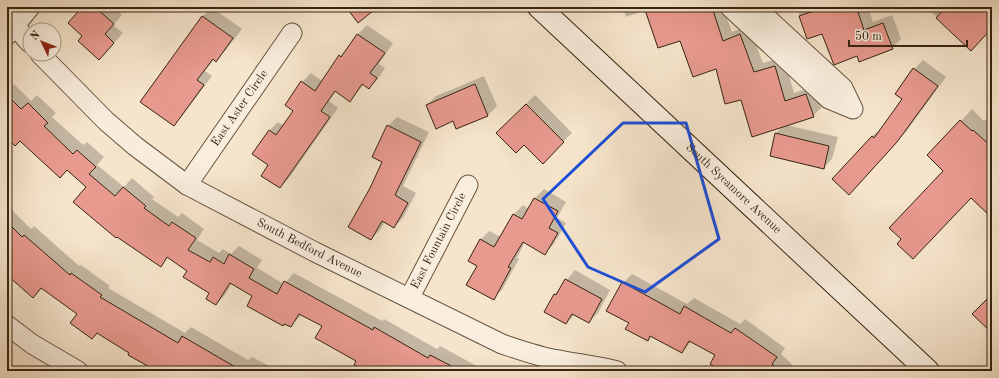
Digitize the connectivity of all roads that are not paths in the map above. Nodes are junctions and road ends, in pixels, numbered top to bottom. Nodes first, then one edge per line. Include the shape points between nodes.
1 (30, 7) edge
2 (539, 7) edge
3 (730, 7) edge
4 (755, 7) edge
5 (10, 25) edge
6 (292, 33) dead end
7 (22, 35) edge
8 (48, 62) edge
9 (187, 185) junction
10 (468, 185) dead end
11 (410, 297) junction
12 (7, 325) edge
13 (78, 371) edge
14 (617, 371) edge
15 (928, 371) edge

1 - 5 street
2 - 15 main road, South Sycamore Avenue
3 - 4 street via 830,99 853,109 843,88
5 - 7 street
6 - 9 street, East Aster Circle
8 - 9 street, South Bedford Avenue via 106,122
9 - 11 street, South Bedford Avenue via 315,252
10 - 11 street, East Fountain Circle
11 - 14 street, South Bedford Avenue via 502,344 558,360
12 - 13 street via 32,344

